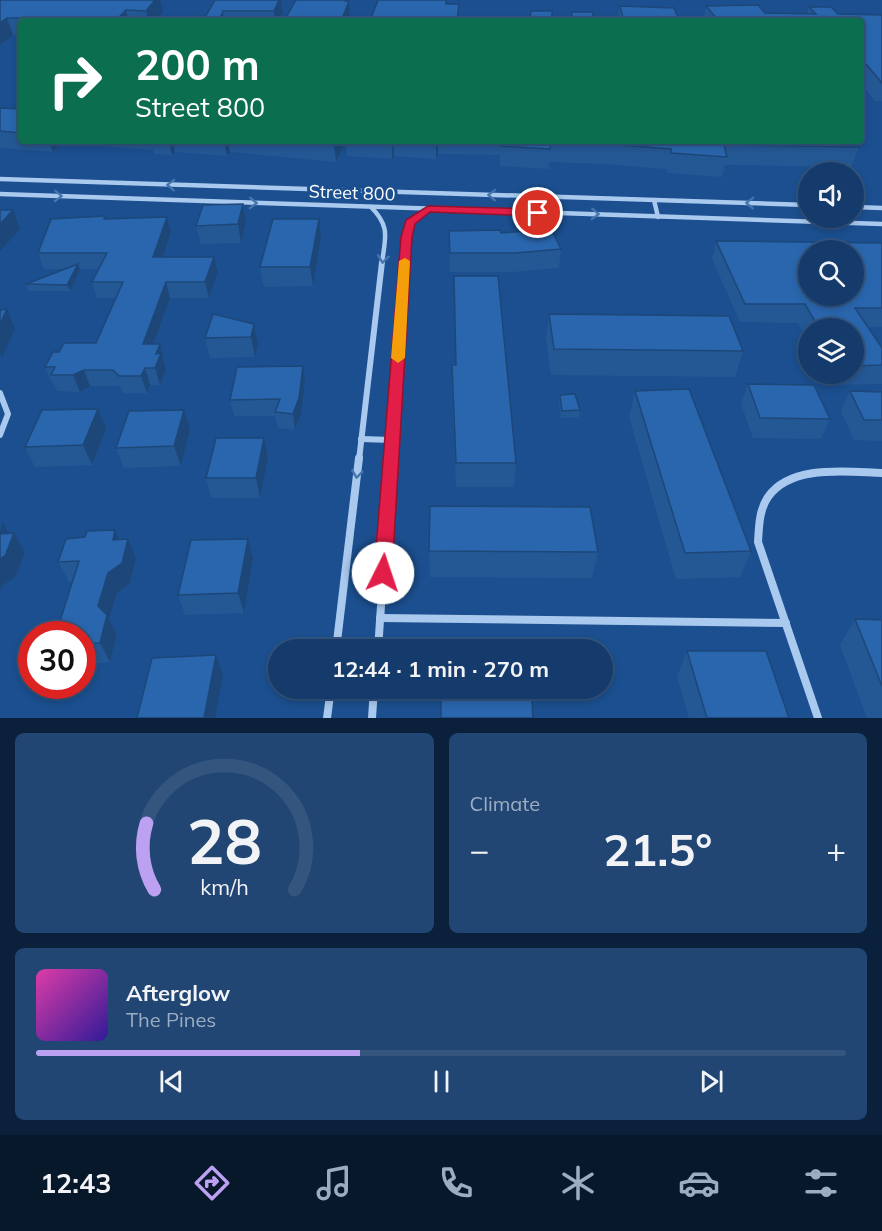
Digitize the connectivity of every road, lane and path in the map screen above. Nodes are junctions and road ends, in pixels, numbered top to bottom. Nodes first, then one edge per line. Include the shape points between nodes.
1 (0, 179) edge
2 (200, 186) junction
3 (0, 194) edge
4 (654, 200) junction
5 (193, 201) junction
6 (798, 205) edge
7 (371, 207) junction
8 (864, 207) edge
9 (882, 208) edge
10 (428, 209) junction
11 (658, 217) junction
12 (882, 224) edge
13 (0, 393) edge
14 (0, 435) edge
15 (361, 439) junction
16 (392, 440) junction
17 (882, 473) edge
18 (380, 618) junction
19 (786, 623) junction
20 (337, 639) edge
21 (379, 639) edge
22 (330, 699) edge
23 (374, 699) edge
24 (327, 718) edge
25 (372, 718) edge
26 (818, 718) edge

2 -> 1 street, Street 800
4 -> 2 street, Street 800
2 - 5 street
3 -> 5 street, Street 800
6 -> 4 street, Street 800
4 - 11 street
5 -> 7 street, Street 800
7 - 10 street, Street 800
7 -> 15 street via 386,228
8 - 9 street
10 -> 11 street, Street 800
10 - 16 street via 407,228
11 - 12 street, Street 800
13 - 14 street via 8,414
15 - 16 street
15 -> 20 street
16 - 18 street
17 - 19 street via 812,473 774,489 762,504 757,522 758,542
18 - 19 street
18 - 21 street
19 - 26 street
22 - 24 street
23 - 25 street

